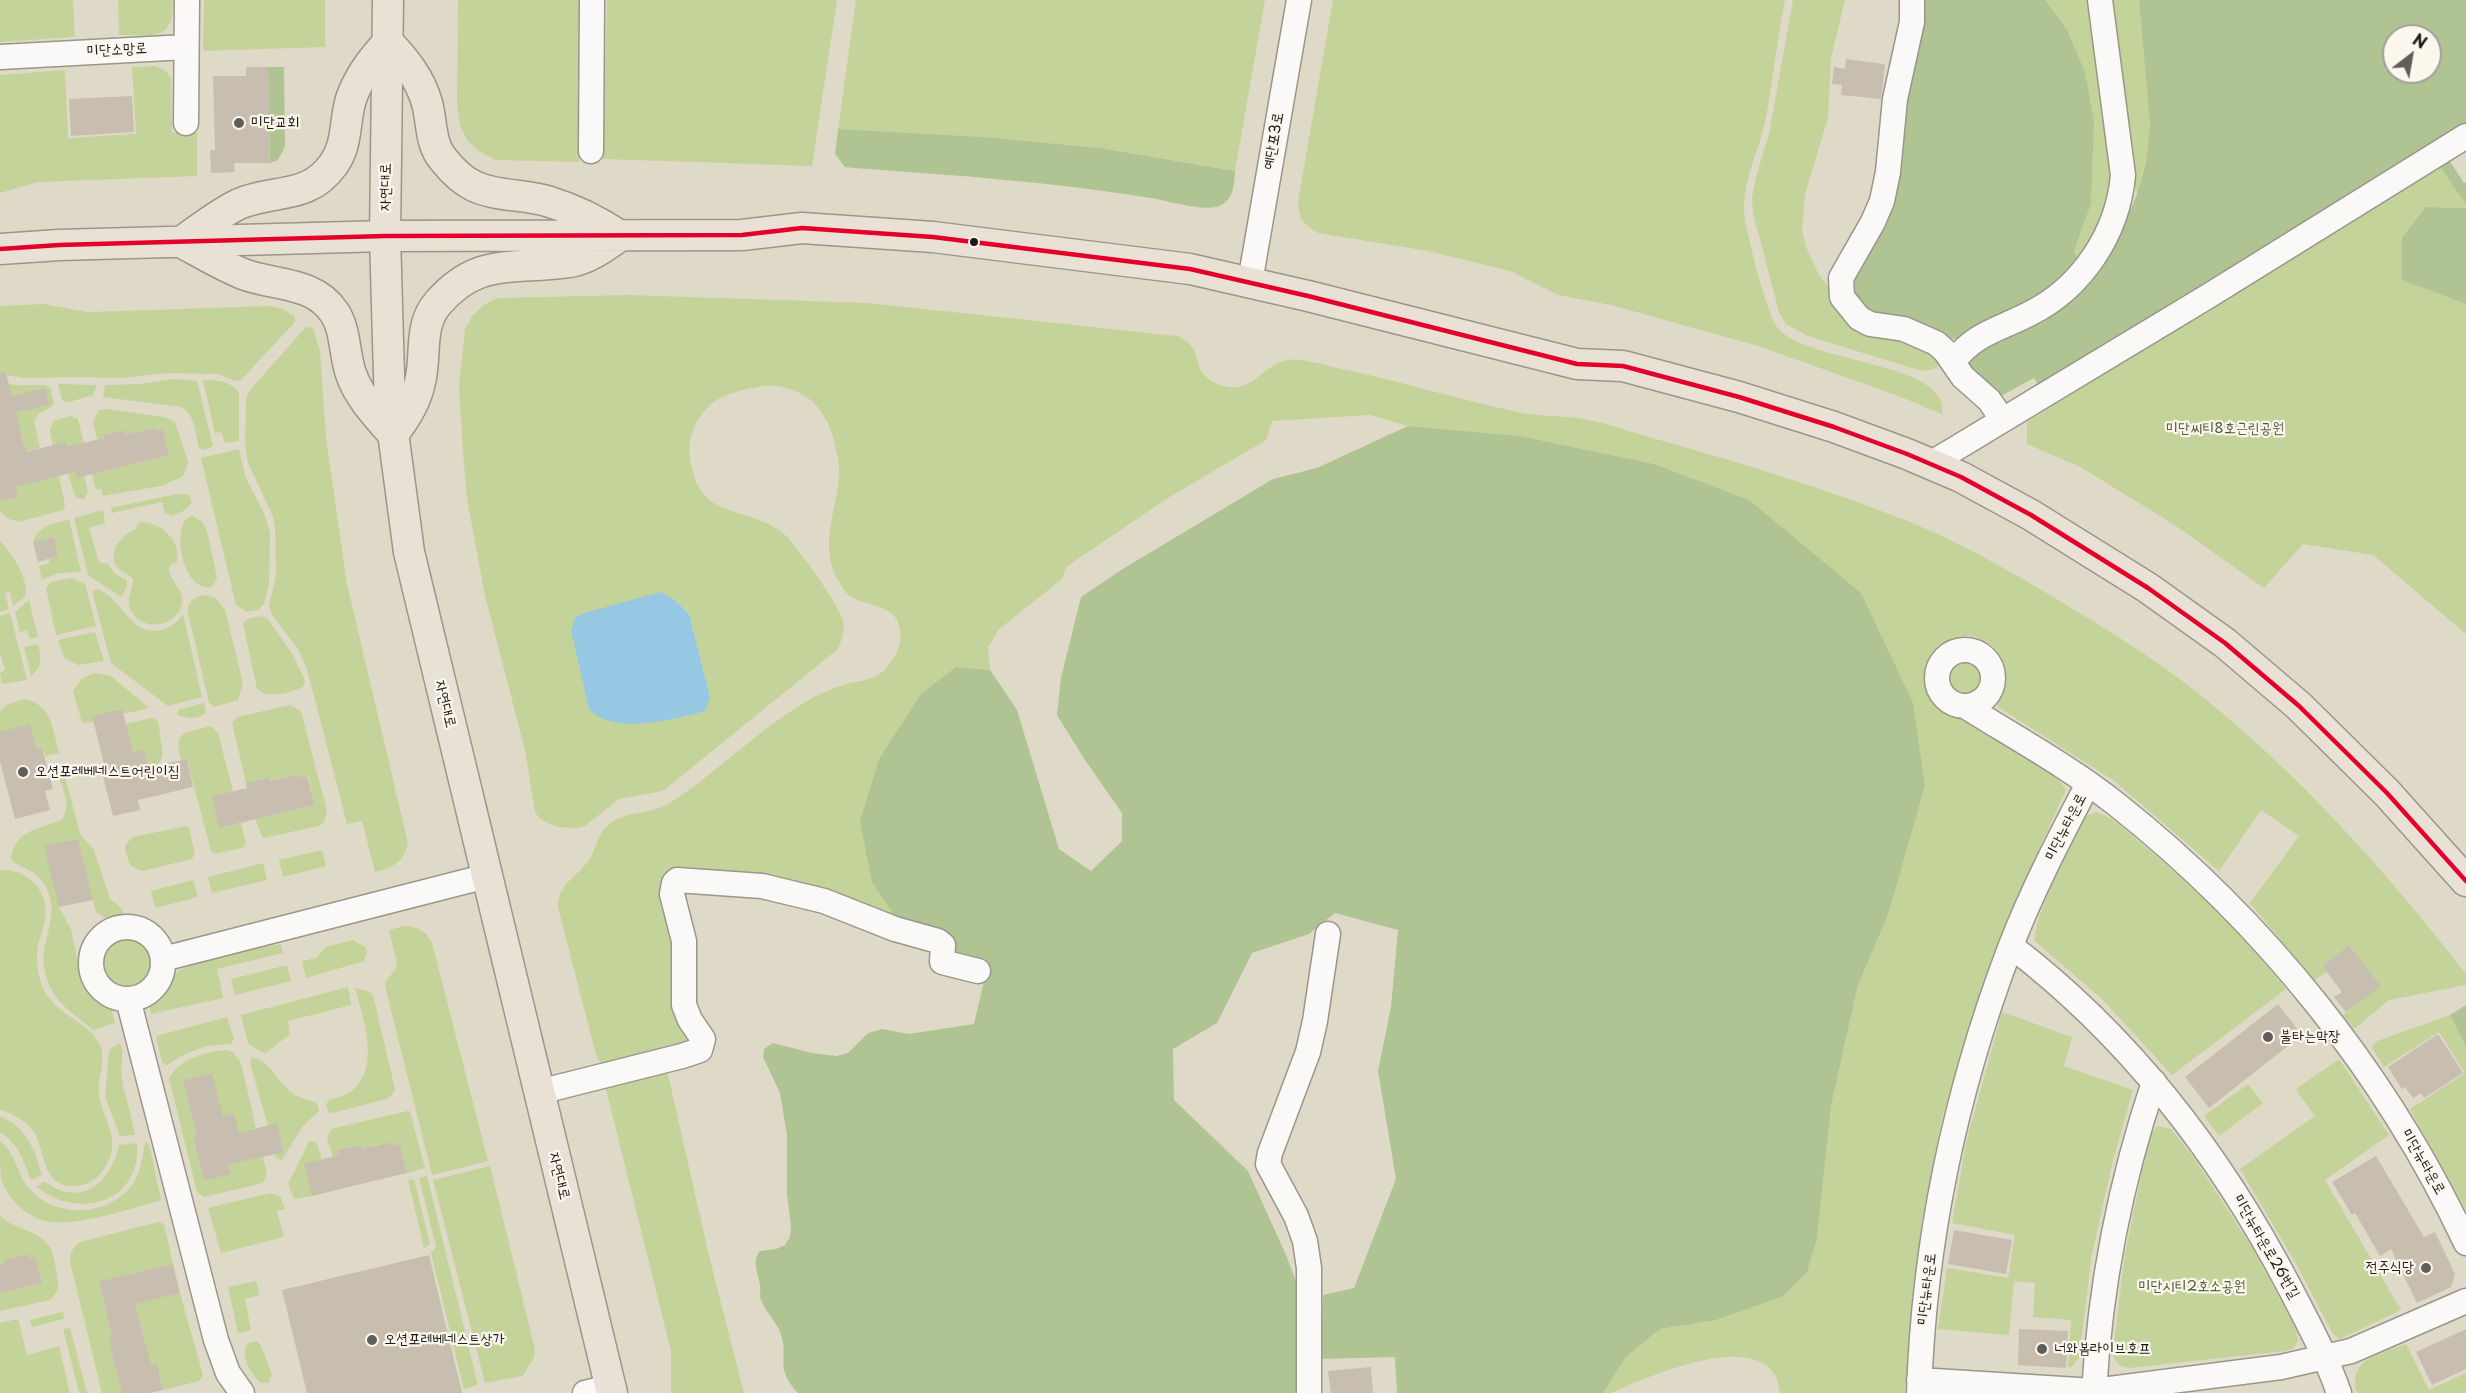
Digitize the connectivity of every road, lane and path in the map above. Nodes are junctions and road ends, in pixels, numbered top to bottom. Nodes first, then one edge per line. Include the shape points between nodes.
1 (187, 0) edge
2 (388, 0) edge
3 (592, 0) edge
4 (1299, 0) edge
5 (1912, 0) edge
6 (2100, 0) edge
7 (388, 42) junction
8 (186, 47) junction
9 (0, 57) edge
10 (186, 123) dead end
11 (2466, 136) edge
12 (591, 152) dead end
13 (385, 236) junction
14 (620, 236) junction
15 (181, 242) junction
16 (0, 249) edge
17 (1250, 282) junction
18 (1953, 362) junction
19 (2002, 419) junction
20 (393, 434) junction
21 (1930, 464) junction
22 (1965, 706) dead end
23 (2088, 784) junction
24 (487, 876) junction
25 (2466, 881) edge
26 (1328, 934) dead end
27 (2011, 946) junction
28 (164, 958) junction
29 (978, 971) dead end
30 (128, 999) junction
31 (2154, 1082) junction
32 (539, 1092) junction
33 (2466, 1243) edge
34 (2466, 1301) edge
35 (2324, 1358) junction
36 (1919, 1387) edge
37 (602, 1391) edge
38 (2094, 1392) edge
39 (242, 1393) edge
40 (1309, 1393) edge
41 (2339, 1393) edge

1 - 8 street
2 - 7 main road, 자연대로
3 - 12 street
4 - 17 street, 예단포3로
5 - 18 street via 1912,22 1895,99 1882,201 1874,222 1846,267 1840,288 1842,297 1859,318 1923,336 1936,343
6 - 18 street via 2123,175 2109,229 2090,262 2061,295 2027,315 1983,333
7 - 13 main road, 자연대로
7 - 14 main road via 407,62 427,102 437,150 461,177 482,189 572,209
7 - 15 main road via 359,80 338,157 316,183 238,205
8 - 9 street, 미단소망로
8 - 10 street
11 - 19 street
13 - 14 main road
13 - 15 main road
13 - 20 main road, 자연대로
14 - 17 main road via 742,235 802,228 909,235 1169,266
14 - 20 main road via 581,259 482,270 465,279 431,312 423,342 421,381 414,401
15 - 16 main road
15 - 20 main road via 254,278 313,292 333,310 351,374 375,414
17 - 21 main road via 1577,364 1623,366 1739,397 1834,427
18 - 19 street
19 - 21 street
20 - 24 main road, 자연대로 via 409,552
21 - 25 main road via 2031,515 2148,588 2225,643 2323,729
22 - 23 street
23 - 27 street, 미단뉴타운로
23 - 33 street, 미단뉴타운로 via 2193,870 2271,950 2365,1068 2449,1206
24 - 28 street
24 - 32 main road, 자연대로
26 - 40 street via 1308,1052 1268,1164 1305,1241 1309,1268
27 - 31 street, 미단뉴타운로26번길 via 2058,983
27 - 36 street, 미단뉴타운로 via 1978,1040 1946,1162 1926,1298
28 - 30 street via 163,970 151,991
28 - 30 street via 153,937 131,926 108,932 99,939 93,950 92,973 106,992
29 - 32 street via 942,962 943,945 938,941 824,901 762,886 678,880 672,894 684,941 684,1005 703,1039 700,1050
30 - 39 street via 216,1340 228,1372
31 - 35 street, 미단뉴타운로26번길 via 2261,1233
31 - 38 street via 2113,1230
32 - 37 main road, 자연대로
34 - 35 street, 미단뉴타운로 via 2351,1351
35 - 38 street, 미단뉴타운로
35 - 41 street, 미단뉴타운로26번길
36 - 38 street, 미단뉴타운로

